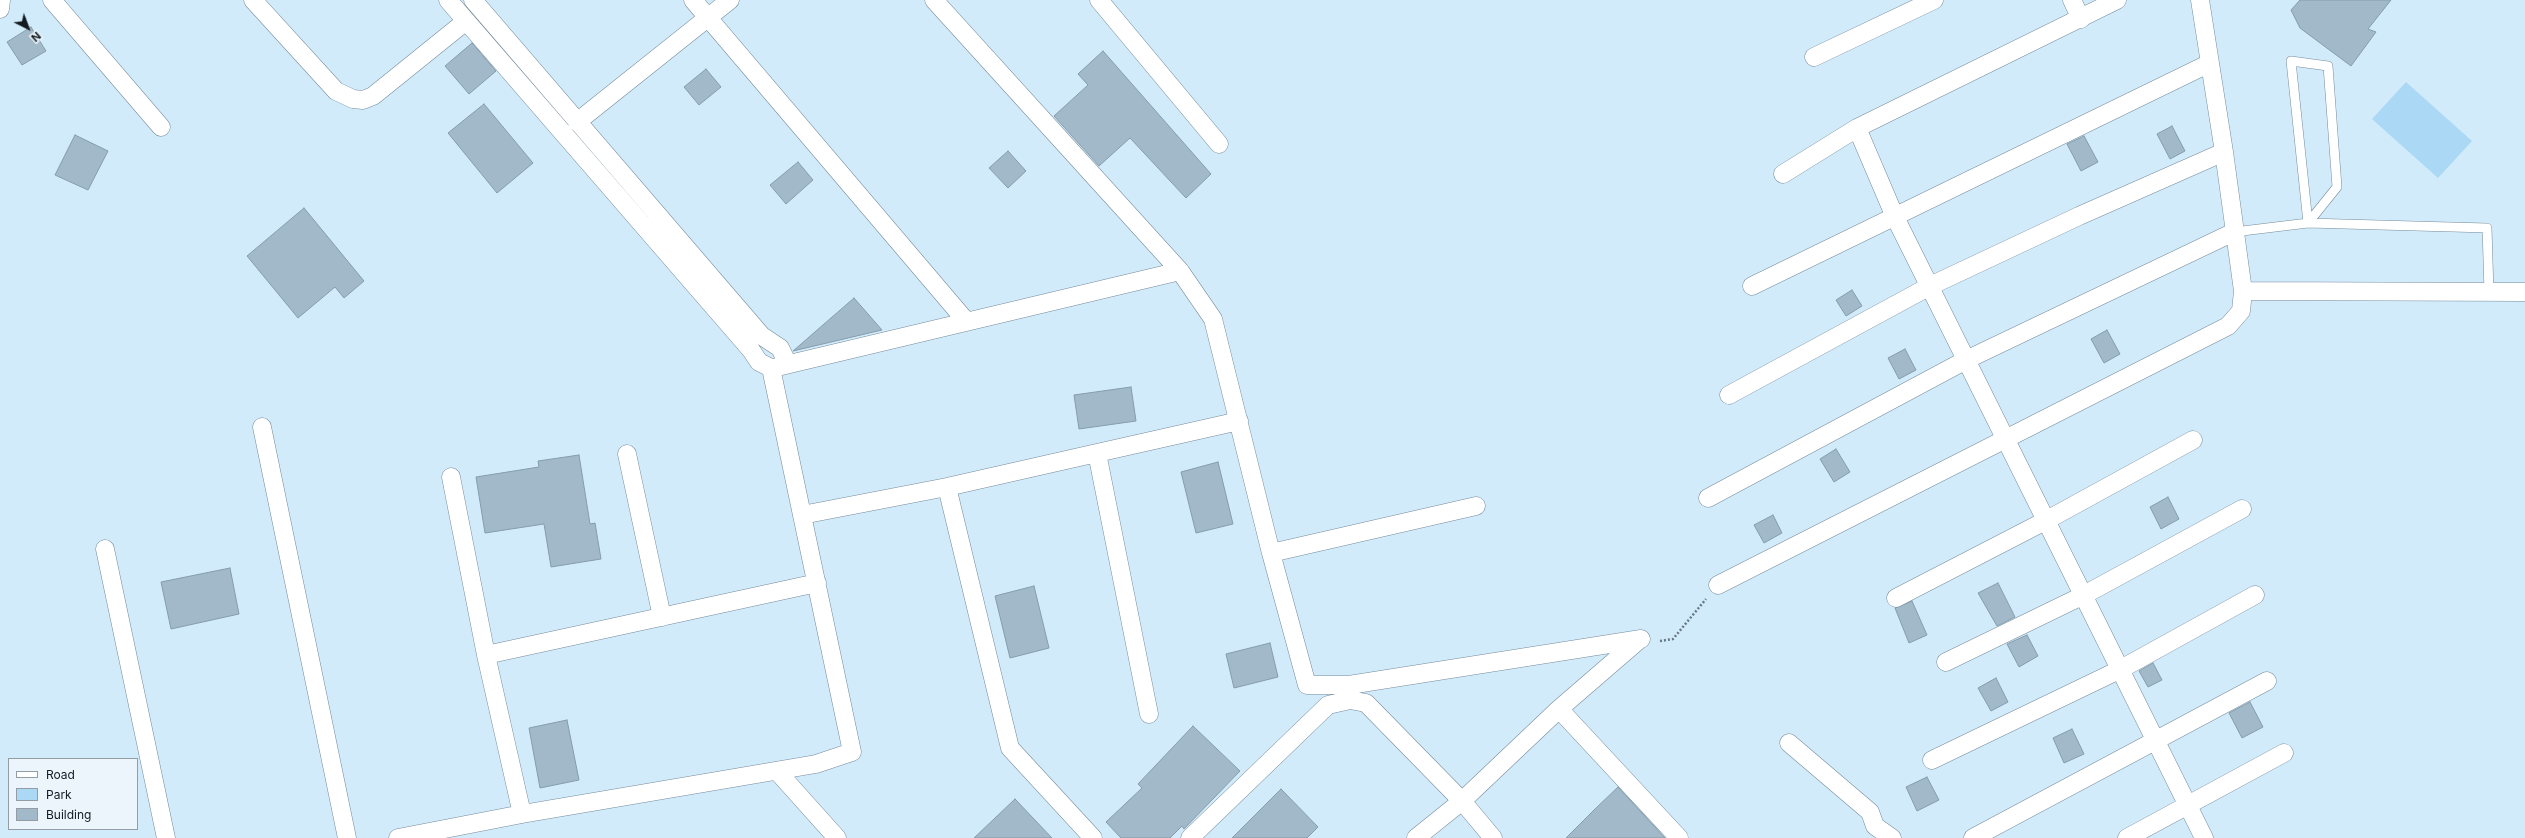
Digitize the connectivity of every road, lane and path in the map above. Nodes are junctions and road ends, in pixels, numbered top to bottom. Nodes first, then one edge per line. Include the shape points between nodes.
1 (1, 0) edge
2 (52, 0) edge
3 (253, 0) edge
4 (448, 0) edge
5 (473, 0) edge
6 (693, 0) edge
7 (730, 0) edge
8 (934, 0) edge
9 (1099, 0) edge
10 (1934, 0) edge
11 (2072, 0) edge
12 (2117, 0) edge
13 (2200, 0) edge
14 (0, 10) edge
15 (709, 18) junction
16 (2081, 19) junction
17 (466, 20) junction
18 (1814, 57) dead end
19 (2210, 63) junction
20 (577, 122) junction
21 (161, 127) dead end
22 (1857, 128) junction
23 (1219, 144) dead end
24 (2224, 152) junction
25 (1783, 174) dead end
26 (1895, 217) junction
27 (2308, 223) junction
28 (2234, 232) junction
29 (1180, 271) junction
30 (1752, 286) dead end
31 (1930, 286) junction
32 (2244, 291) junction
33 (2489, 292) junction
34 (2525, 292) edge
35 (966, 321) junction
36 (756, 343) junction
37 (1966, 360) junction
38 (779, 366) junction
39 (1729, 395) dead end
40 (1238, 421) junction
41 (262, 426) dead end
42 (2006, 438) junction
43 (2193, 440) dead end
44 (1097, 453) junction
45 (627, 454) dead end
46 (451, 477) dead end
47 (947, 487) junction
48 (1708, 498) dead end
49 (1476, 506) dead end
50 (2242, 509) dead end
51 (802, 515) junction
52 (2047, 520) junction
53 (104, 549) dead end
54 (1271, 552) junction
55 (817, 583) junction
56 (1718, 585) joint
57 (2084, 595) junction
58 (2255, 595) dead end
59 (1896, 598) dead end
60 (662, 617) junction
61 (1641, 639) junction
62 (486, 655) junction
63 (1946, 662) dead end
64 (2121, 670) junction
65 (2267, 681) dead end
66 (1559, 709) junction
67 (1149, 714) dead end
68 (2156, 741) junction
69 (1788, 743) dead end
70 (2284, 753) dead end
71 (1932, 760) dead end
72 (777, 771) junction
73 (1462, 801) junction
74 (2188, 805) junction
75 (522, 814) junction
76 (1870, 832) edge
77 (166, 838) edge
78 (347, 838) edge
79 (398, 838) edge
80 (837, 838) edge
81 (1093, 838) edge
82 (1190, 838) edge
83 (1416, 838) edge
84 (1493, 838) edge
85 (1679, 838) edge
86 (1892, 838) edge
87 (1973, 838) edge
88 (2127, 838) edge
89 (2204, 838) edge

1 - 14 street
2 - 21 street
3 - 17 street via 336,90 353,99 363,100 373,96
4 - 17 street
5 - 20 street
6 - 15 street
7 - 15 street
8 - 29 street
9 - 23 street
10 - 18 street
11 - 16 street
12 - 16 street
13 - 19 street
15 - 20 street
15 - 35 street
16 - 22 street
17 - 36 street
19 - 24 street
19 - 26 street
20 - 36 street
22 - 25 street
22 - 26 street
24 - 28 street
24 - 31 street
26 - 30 street
26 - 31 street
27 - 27 lane via 2303,169 2291,61 2328,66 2336,187
27 - 28 lane
27 - 33 lane via 2487,228
28 - 32 street
28 - 37 street
29 - 35 street
29 - 40 street via 1214,319
31 - 37 street
31 - 39 street
32 - 33 street
32 - 42 street via 2240,311 2228,326
33 - 34 street
35 - 38 street
36 - 38 street via 759,362
36 - 38 street via 780,348
37 - 42 street
37 - 48 street
38 - 51 street
40 - 44 street
40 - 54 street
41 - 78 street
42 - 52 street
42 - 56 street
43 - 52 street
44 - 47 street
44 - 67 street
45 - 60 street
46 - 62 street
47 - 51 street
47 - 81 street via 1010,748
49 - 54 street
50 - 57 street
51 - 55 street
52 - 57 street
52 - 59 street
53 - 77 street
54 - 61 street via 1307,685 1349,685
55 - 60 street
55 - 72 street via 852,752 816,764
56 - 61 path via 1673,639
57 - 63 street
57 - 64 street
58 - 64 street
60 - 62 street
61 - 66 street
62 - 75 street
64 - 68 street
64 - 71 street
65 - 68 street
66 - 73 street
66 - 85 street
68 - 74 street
68 - 87 street
69 - 76 street via 1870,812
70 - 74 street
72 - 75 street
72 - 80 street
73 - 82 street via 1366,703 1350,700 1328,705
73 - 83 street
73 - 84 street
74 - 88 street
74 - 89 street
75 - 79 street
76 - 86 street

